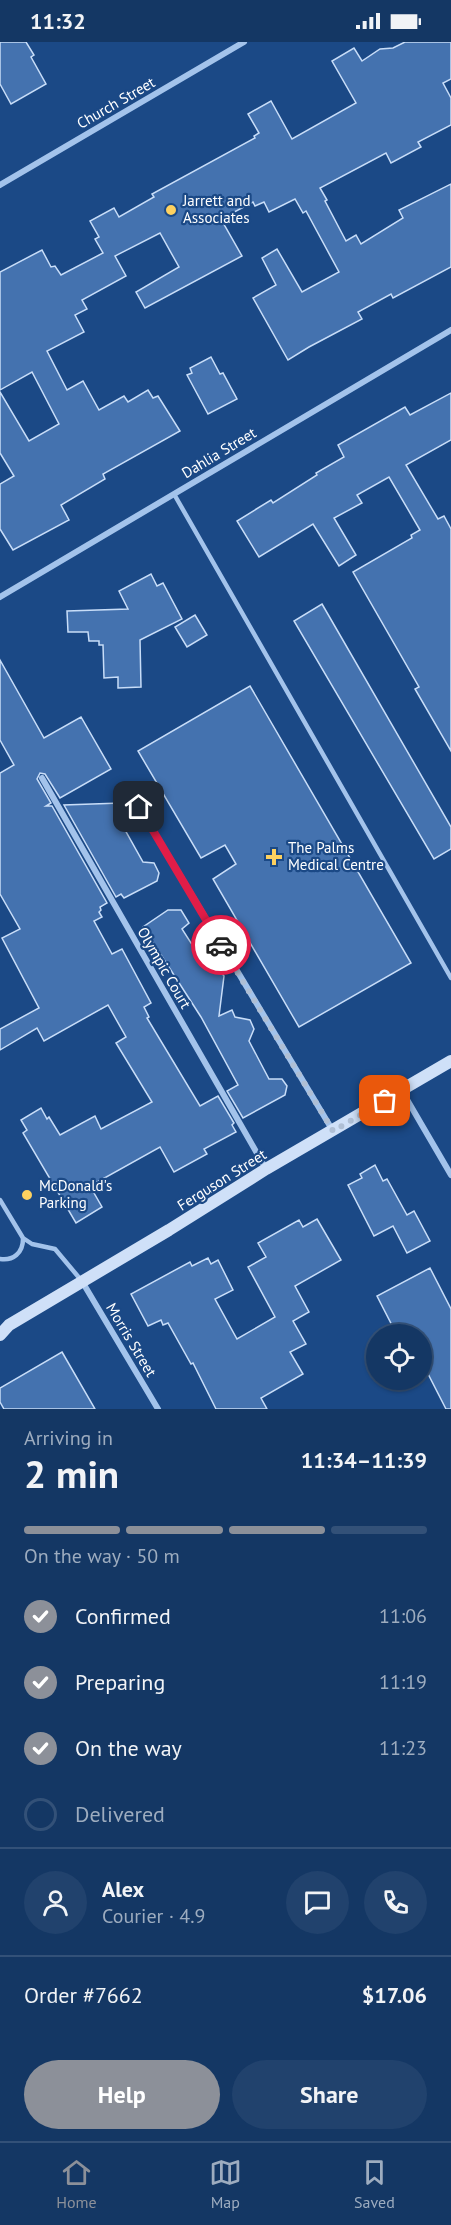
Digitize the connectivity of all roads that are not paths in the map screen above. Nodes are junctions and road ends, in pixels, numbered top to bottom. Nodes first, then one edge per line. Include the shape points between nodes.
1 (244, 42) edge
2 (0, 185) edge
3 (451, 330) edge
4 (174, 494) junction
5 (0, 597) edge
6 (42, 778) dead end
7 (139, 807) dead end
8 (451, 978) edge
9 (451, 1061) edge
10 (402, 1091) junction
11 (333, 1131) junction
12 (266, 1169) junction
13 (451, 1175) edge
14 (0, 1200) edge
15 (23, 1238) junction
16 (0, 1259) edge
17 (83, 1282) junction
18 (4, 1326) edge
19 (0, 1335) edge
20 (158, 1409) edge

1 - 2 street, Church Street
3 - 4 street, Dahlia Street
4 - 5 street, Dahlia Street
4 - 8 lane
6 - 12 street, Olympic Court
7 - 11 street
9 - 10 street, Ferguson Street
10 - 11 street, Ferguson Street
10 - 13 street
11 - 12 street, Ferguson Street
12 - 17 street, Ferguson Street
14 - 15 lane
15 - 16 lane via 13,1258
15 - 17 lane via 55,1249
17 - 18 street, Ferguson Street
17 - 20 street, Morris Street
18 - 19 street, Ferguson Street

